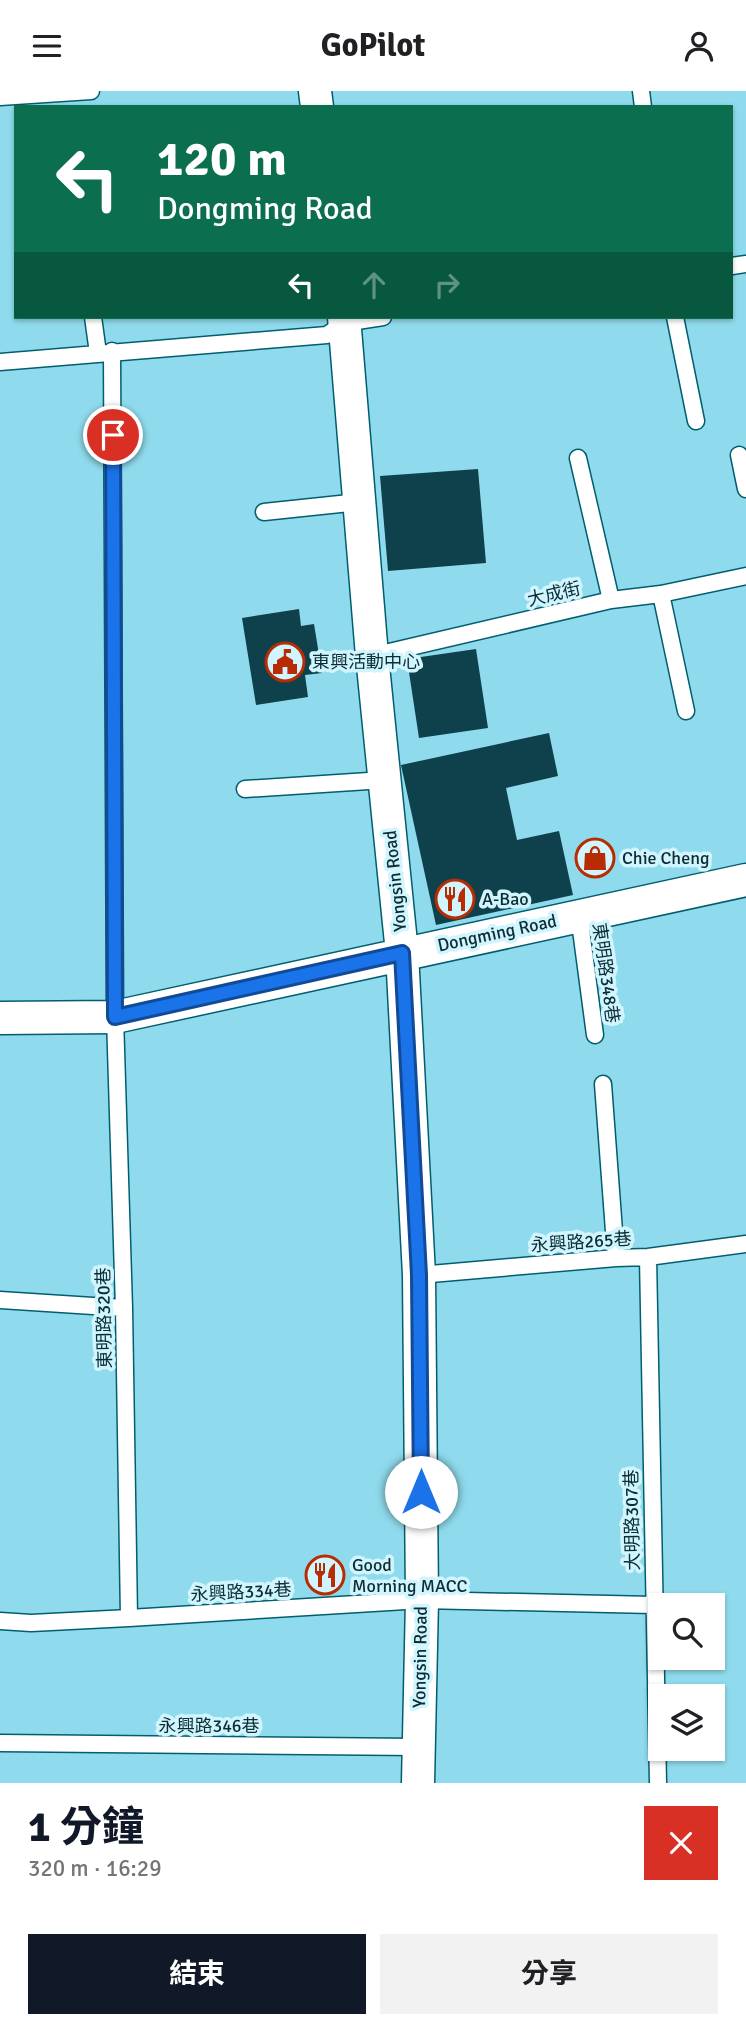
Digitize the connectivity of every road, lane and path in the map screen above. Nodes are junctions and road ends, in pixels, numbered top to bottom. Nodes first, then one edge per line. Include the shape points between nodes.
1 (91, 91) edge
2 (38, 92) edge
3 (0, 97) edge
4 (94, 319) edge
5 (675, 319) edge
6 (344, 320) edge
7 (105, 352) junction
8 (0, 362) edge
9 (696, 421) dead end
10 (738, 455) dead end
11 (578, 458) dead end
12 (746, 489) edge
13 (359, 502) junction
14 (264, 512) dead end
15 (746, 576) edge
16 (660, 594) junction
17 (611, 600) junction
18 (372, 656) junction
19 (686, 711) dead end
20 (384, 780) junction
21 (245, 789) dead end
22 (746, 880) edge
23 (579, 915) junction
24 (402, 953) junction
25 (115, 1017) junction
26 (0, 1018) edge
27 (595, 1035) dead end
28 (603, 1084) dead end
29 (746, 1244) edge
30 (648, 1257) junction
31 (616, 1258) junction
32 (419, 1275) junction
33 (0, 1300) edge
34 (124, 1308) junction
35 (653, 1593) edge
36 (422, 1600) junction
37 (648, 1605) edge
38 (129, 1618) junction
39 (0, 1621) edge
40 (655, 1670) edge
41 (0, 1743) edge
42 (418, 1747) junction
43 (418, 1783) edge
44 (658, 1783) edge

1 - 2 lane
2 - 3 lane
4 - 7 lane, 東明路320巷
5 - 9 lane
6 - 7 lane via 327,335
6 - 13 street, Yongsin Road
7 - 8 lane
7 - 25 lane, 東明路320巷
10 - 12 lane
11 - 17 lane
13 - 14 lane
13 - 18 street, Yongsin Road
15 - 16 lane, 大成街
16 - 17 lane, 大成街
16 - 19 lane
17 - 18 lane, 大成街
18 - 20 street, Yongsin Road
20 - 21 lane
20 - 24 street, Yongsin Road
22 - 23 street, Dongming Road
23 - 24 street, Dongming Road
23 - 27 lane, 東明路348巷
24 - 25 street, Dongming Road
24 - 32 street, Yongsin Road
25 - 26 street, Dongming Road
25 - 34 lane, 東明路320巷
28 - 31 lane
29 - 30 lane, 永興路265巷
30 - 31 lane, 永興路265巷
30 - 35 lane, 大明路307巷
31 - 32 lane, 永興路265巷
32 - 36 street, Yongsin Road
33 - 34 lane
34 - 38 lane, 東明路320巷
36 - 37 lane, 永興路334巷
36 - 38 lane, 永興路334巷
36 - 42 street, Yongsin Road
38 - 39 lane, 永興路334巷
40 - 44 lane, 大明路307巷
41 - 42 lane, 永興路346巷
42 - 43 street, Yongsin Road

